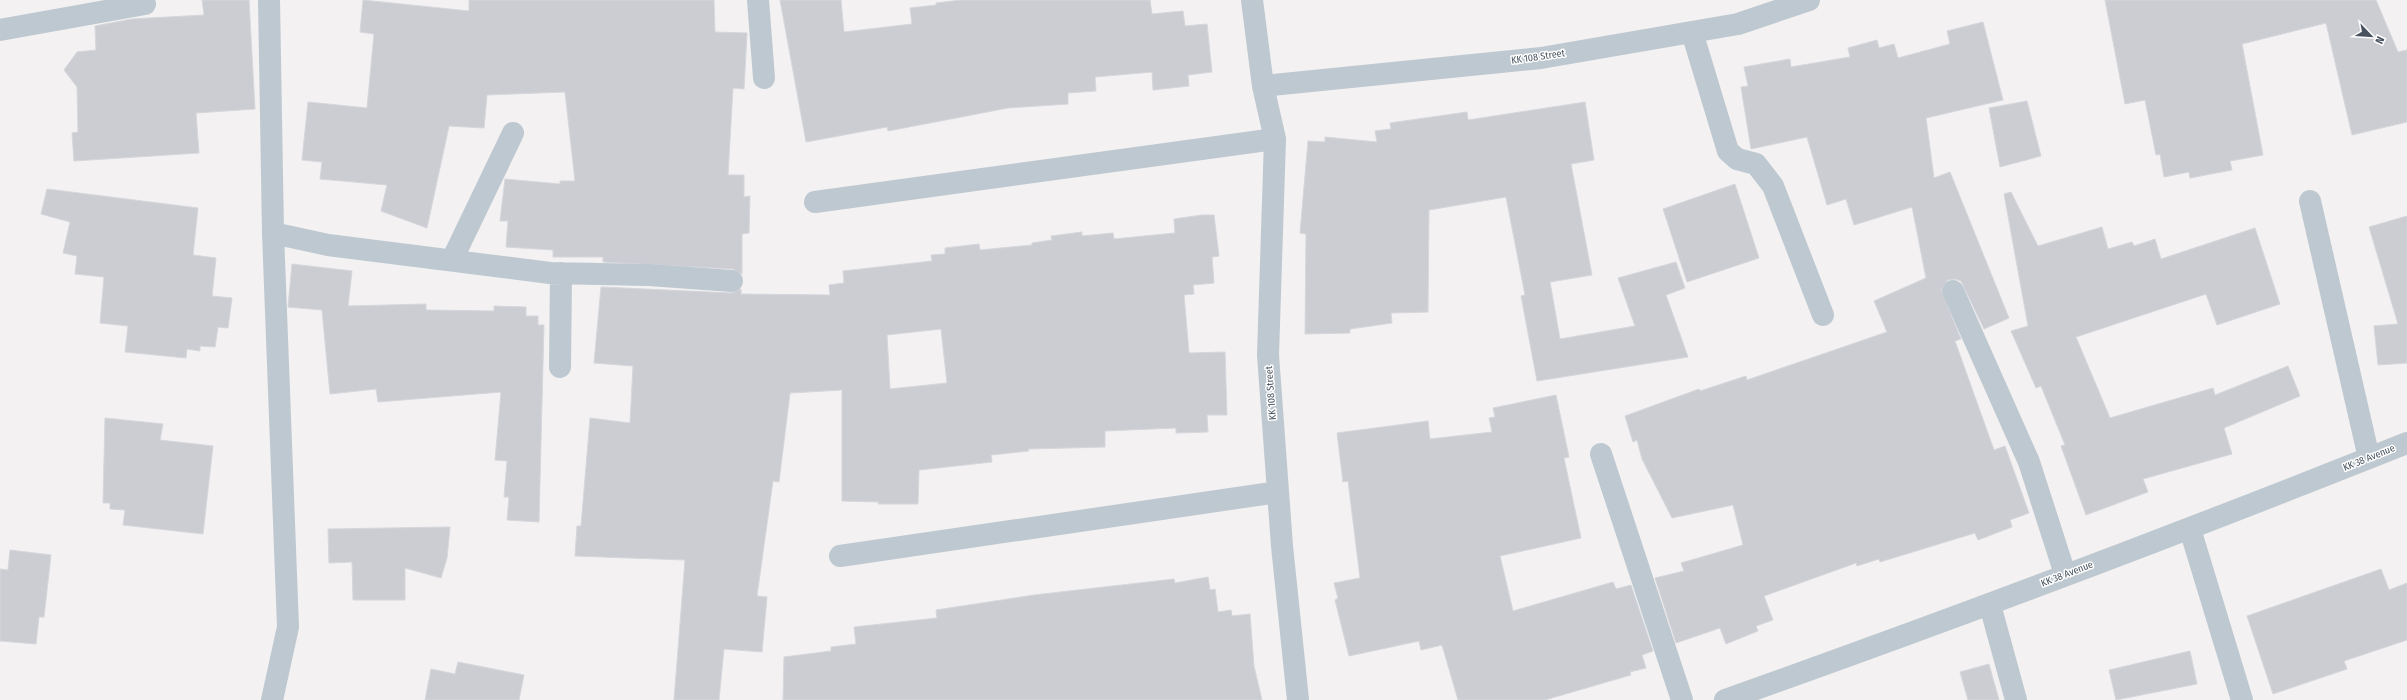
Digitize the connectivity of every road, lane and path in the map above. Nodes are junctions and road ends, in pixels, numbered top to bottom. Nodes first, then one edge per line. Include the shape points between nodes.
1 (269, 0) edge
2 (758, 0) edge
3 (1252, 0) edge
4 (1809, 0) edge
5 (145, 4) dead end
6 (0, 30) edge
7 (1692, 32) junction
8 (764, 78) dead end
9 (1263, 86) junction
10 (513, 133) dead end
11 (1275, 139) junction
12 (2310, 201) dead end
13 (815, 202) dead end
14 (273, 233) junction
15 (452, 260) junction
16 (561, 273) junction
17 (732, 280) dead end
18 (1953, 291) dead end
19 (1823, 314) dead end
20 (560, 367) dead end
21 (2407, 443) edge
22 (1601, 454) dead end
23 (2369, 458) junction
24 (1278, 492) junction
25 (2190, 529) junction
26 (840, 556) dead end
27 (2065, 574) junction
28 (1990, 605) junction
29 (272, 700) edge
30 (1298, 700) edge
31 (1682, 700) edge
32 (1725, 700) edge
33 (2016, 700) edge
34 (2242, 700) edge

1 - 14 street
2 - 8 street
3 - 9 street, KK 108 Street
4 - 7 street, KK 108 Street via 1738,24
5 - 6 street
7 - 9 street, KK 108 Street via 1541,58
7 - 19 street via 1728,151 1737,159 1756,164 1773,186
9 - 11 street, KK 108 Street
10 - 15 street
11 - 13 street
11 - 24 street, KK 108 Street via 1268,355
12 - 23 street
14 - 15 street via 328,245
14 - 29 street via 288,627
15 - 16 street
16 - 17 street
16 - 20 street
18 - 27 street via 2029,462
21 - 23 street, KK 38 Avenue
22 - 31 street
23 - 25 street, KK 38 Avenue
24 - 26 street
24 - 30 street, KK 108 Street
25 - 27 street, KK 38 Avenue
25 - 34 street
27 - 28 street, KK 38 Avenue
28 - 32 street, KK 38 Avenue
28 - 33 street

